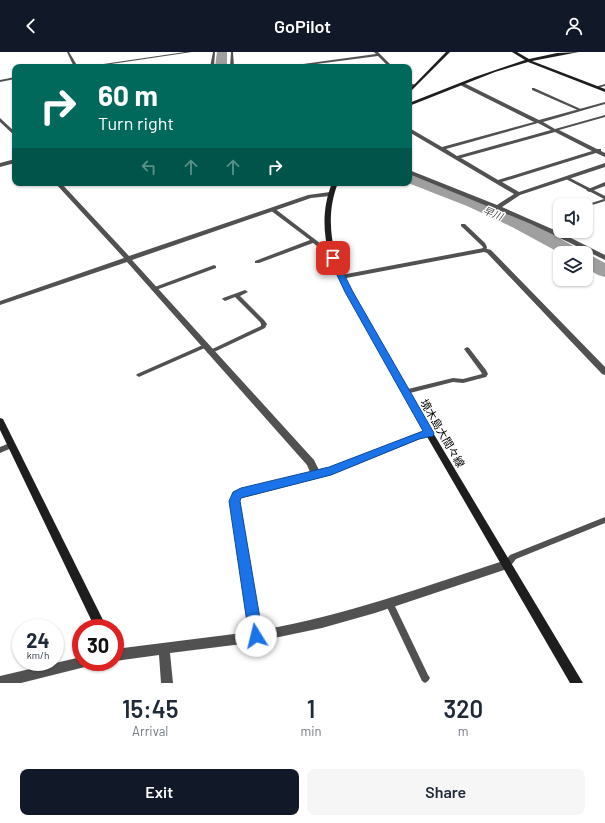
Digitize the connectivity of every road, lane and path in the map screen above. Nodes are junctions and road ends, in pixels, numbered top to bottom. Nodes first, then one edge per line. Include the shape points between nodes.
1 (68, 52) edge
2 (147, 52) edge
3 (191, 52) edge
4 (214, 52) edge
5 (232, 52) edge
6 (448, 52) edge
7 (514, 52) edge
8 (576, 52) edge
9 (377, 54) edge
10 (152, 58) junction
11 (530, 60) junction
12 (74, 64) edge
13 (107, 64) edge
14 (212, 64) edge
15 (232, 64) edge
16 (305, 64) edge
17 (388, 64) edge
18 (12, 79) edge
19 (0, 81) edge
20 (462, 84) junction
21 (605, 85) edge
22 (414, 86) joint
23 (412, 88) edge
24 (596, 88) junction
25 (533, 89) dead end
26 (605, 91) edge
27 (605, 103) edge
28 (412, 104) edge
29 (581, 110) junction
30 (605, 116) edge
31 (0, 119) edge
32 (538, 122) junction
33 (555, 130) junction
34 (12, 132) edge
35 (412, 132) edge
36 (605, 148) edge
37 (442, 149) junction
38 (597, 151) junction
39 (605, 154) edge
40 (457, 158) junction
41 (12, 162) edge
42 (0, 165) edge
43 (605, 165) edge
44 (412, 173) edge
45 (567, 178) junction
46 (497, 182) junction
47 (605, 184) edge
48 (61, 186) edge
49 (334, 186) edge
50 (589, 190) junction
51 (330, 194) junction
52 (518, 194) junction
53 (605, 199) edge
54 (593, 203) edge
55 (498, 207) junction
56 (272, 209) junction
57 (463, 225) dead end
58 (313, 240) junction
59 (330, 250) junction
60 (484, 250) junction
61 (605, 258) edge
62 (128, 259) junction
63 (257, 262) dead end
64 (214, 267) dead end
65 (341, 277) junction
66 (154, 290) junction
67 (245, 292) dead end
68 (236, 295) junction
69 (225, 299) dead end
70 (0, 303) edge
71 (208, 349) junction
72 (467, 349) dead end
73 (605, 372) edge
74 (139, 375) dead end
75 (406, 392) junction
76 (0, 421) edge
77 (429, 433) junction
78 (12, 445) junction
79 (0, 450) edge
80 (316, 474) junction
81 (605, 520) edge
82 (506, 565) junction
83 (389, 603) junction
84 (97, 619) edge
85 (256, 636) junction
86 (164, 648) junction
87 (124, 654) edge
88 (72, 665) edge
89 (425, 678) dead end
90 (0, 682) edge
91 (167, 683) edge
92 (577, 683) edge

1 - 12 lane
2 - 10 lane
3 - 10 lane
4 - 14 lane
5 - 15 lane
6 - 22 street
7 - 11 street
8 - 11 street
9 - 16 street
9 - 17 street
10 - 13 lane
11 - 20 street
11 - 24 street
18 - 19 lane
20 - 28 street
20 - 32 street
21 - 24 lane
22 - 23 street
24 - 26 street
25 - 29 lane
27 - 29 street
29 - 32 street
30 - 33 street
31 - 34 street
32 - 33 street
32 - 37 street
33 - 38 street
33 - 40 street
35 - 37 street
36 - 38 street
37 - 40 street
38 - 39 street
38 - 46 street
40 - 46 street
41 - 42 street
43 - 45 street
44 - 55 street
45 - 50 lane
45 - 52 street
46 - 52 street
47 - 50 street
48 - 62 street
49 - 51 street, 境木島大間々線
50 - 53 lane
51 - 56 street via 310,196
51 - 59 street, 境木島大間々線 via 327,222
52 - 55 street
53 - 54 lane
55 - 61 street
56 - 58 lane
56 - 62 street
57 - 60 lane via 483,244
58 - 59 lane
58 - 63 lane
59 - 65 street, 境木島大間々線
60 - 65 street
60 - 73 street via 489,251
62 - 66 street
62 - 70 street
64 - 66 lane
65 - 75 street, 境木島大間々線
66 - 71 street
67 - 68 lane
68 - 69 lane
68 - 71 lane via 264,324 263,327
71 - 74 lane
71 - 80 street via 311,463
72 - 75 lane via 484,371 484,376 463,381 453,380
75 - 77 street, 境木島大間々線
76 - 78 street
77 - 80 street via 331,471
77 - 82 street, 境木島大間々線
78 - 79 lane
78 - 84 street
80 - 85 street via 237,495 235,501
81 - 82 lane via 513,557
82 - 83 street
82 - 92 street, 境木島大間々線
83 - 85 street via 324,622
83 - 89 lane
85 - 86 street
86 - 87 street
86 - 91 street
88 - 90 street

